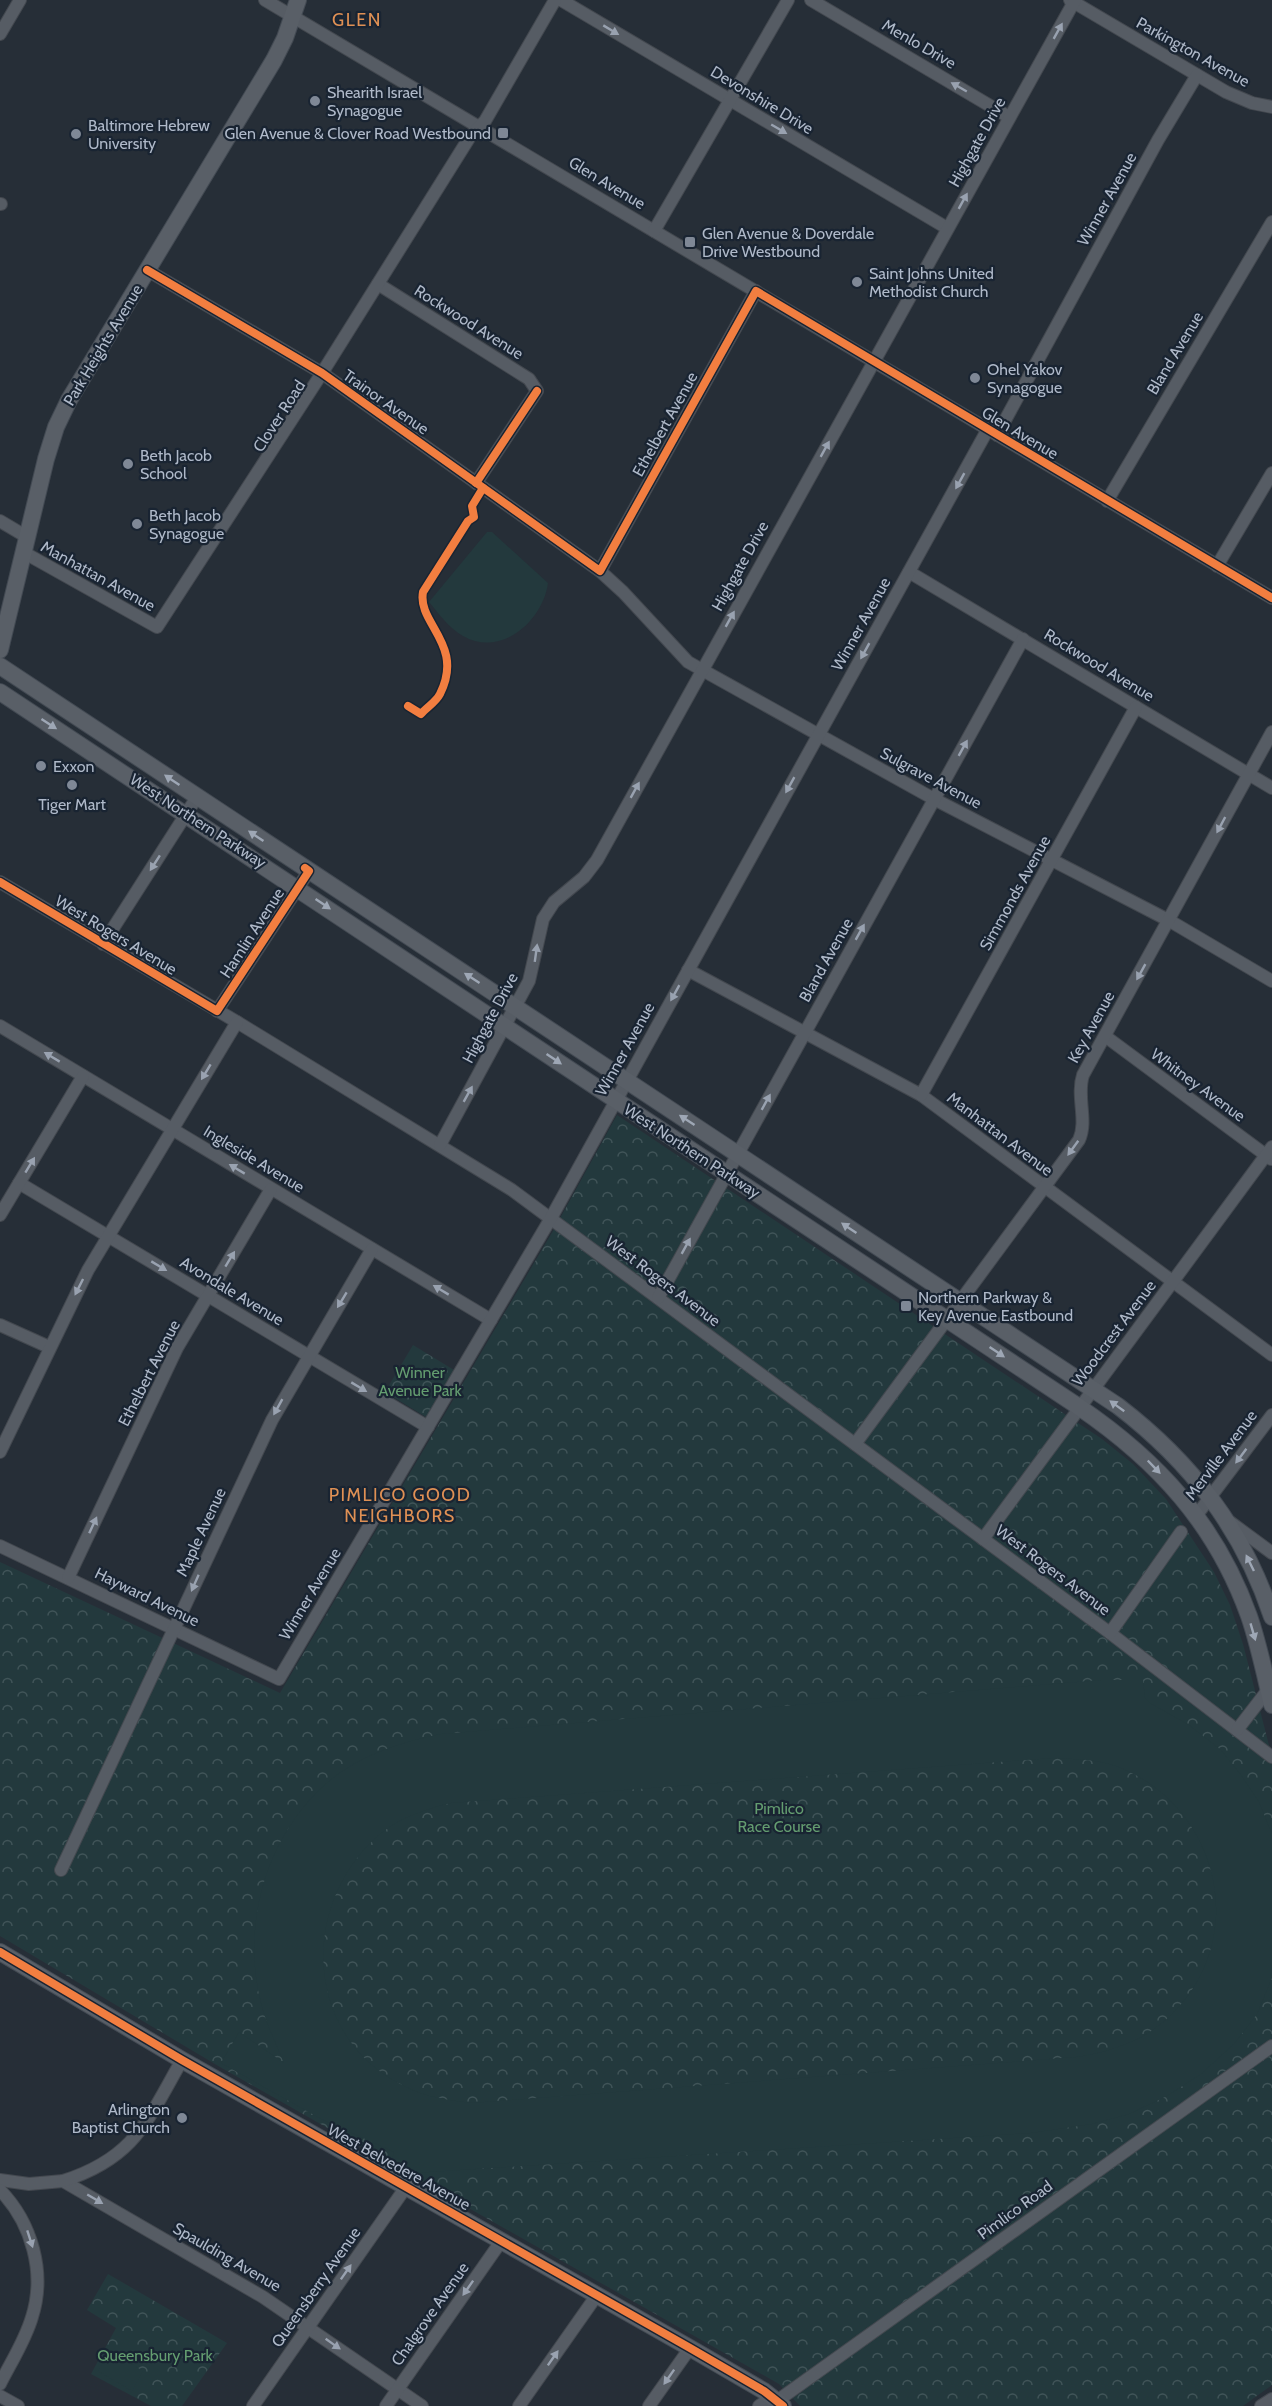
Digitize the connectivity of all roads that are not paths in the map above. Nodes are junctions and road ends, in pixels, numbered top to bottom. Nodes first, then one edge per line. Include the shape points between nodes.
1 (20, 0) edge
2 (265, 0) edge
3 (298, 0) edge
4 (555, 0) edge
5 (561, 0) edge
6 (788, 0) edge
7 (811, 0) edge
8 (1073, 1) edge
9 (293, 17) junction
10 (0, 34) edge
11 (1197, 75) junction
12 (730, 100) junction
13 (1272, 107) edge
14 (1010, 117) junction
15 (479, 127) junction
16 (1272, 222) edge
17 (947, 228) junction
18 (654, 231) junction
19 (147, 270) junction
20 (378, 284) junction
21 (756, 291) junction
22 (873, 362) junction
23 (322, 373) junction
24 (993, 432) junction
25 (1272, 473) edge
26 (476, 483) junction
27 (1107, 501) junction
28 (0, 521) edge
29 (25, 545) junction
30 (1217, 566) junction
31 (600, 571) junction
32 (909, 572) junction
33 (1272, 598) edge
34 (157, 627) joint
35 (1023, 639) junction
36 (0, 650) edge
37 (0, 666) edge
38 (702, 669) junction
39 (0, 692) edge
40 (1136, 707) junction
41 (1272, 732) edge
42 (818, 734) junction
43 (1249, 774) junction
44 (1272, 788) edge
45 (197, 797) junction
46 (934, 799) junction
47 (187, 814) junction
48 (1052, 860) junction
49 (309, 871) junction
50 (0, 882) edge
51 (298, 888) junction
52 (1170, 921) junction
53 (103, 944) junction
54 (688, 970) junction
55 (1272, 981) edge
56 (516, 1007) junction
57 (217, 1011) junction
58 (237, 1022) junction
59 (0, 1026) edge
60 (505, 1026) junction
61 (804, 1034) junction
62 (1105, 1036) junction
63 (83, 1076) junction
64 (626, 1080) junction
65 (921, 1095) junction
66 (616, 1100) junction
67 (172, 1129) junction
68 (440, 1145) junction
69 (737, 1153) junction
70 (1270, 1154) edge
71 (726, 1173) junction
72 (19, 1183) junction
73 (1044, 1188) junction
74 (271, 1189) junction
75 (0, 1215) edge
76 (551, 1218) junction
77 (108, 1236) junction
78 (372, 1249) junction
79 (1173, 1282) junction
80 (208, 1296) junction
81 (658, 1298) junction
82 (961, 1302) junction
83 (491, 1320) junction
84 (948, 1320) junction
85 (0, 1324) edge
86 (49, 1347) junction
87 (1272, 1355) edge
88 (308, 1357) junction
89 (1092, 1389) junction
90 (1079, 1407) junction
91 (1272, 1415) edge
92 (428, 1427) junction
93 (855, 1444) junction
94 (0, 1452) edge
95 (1210, 1497) junction
96 (1196, 1516) junction
97 (1226, 1519) junction
98 (1181, 1532) dead end
99 (983, 1539) junction
100 (0, 1546) edge
101 (1272, 1553) edge
102 (68, 1578) junction
103 (1272, 1617) edge
104 (174, 1629) junction
105 (1110, 1633) junction
106 (279, 1678) joint
107 (1271, 1693) edge
108 (1237, 1730) junction
109 (1272, 1757) edge
110 (61, 1870) dead end
111 (0, 1952) edge
112 (1272, 2046) edge
113 (182, 2060) junction
114 (0, 2180) edge
115 (63, 2181) junction
116 (406, 2187) junction
117 (0, 2190) edge
118 (502, 2240) junction
119 (597, 2295) junction
120 (308, 2326) junction
121 (690, 2348) junction
122 (0, 2384) edge
123 (398, 2389) junction
124 (0, 2396) edge
125 (1272, 2399) edge
126 (773, 2402) edge
127 (18, 2406) edge
128 (253, 2406) edge
129 (386, 2406) edge
130 (422, 2406) edge
131 (519, 2406) edge
132 (649, 2406) edge
133 (1262, 2406) edge

1 - 10 street
2 - 9 street, Glen Avenue
3 - 9 main road, Park Heights Avenue
4 - 15 street, Clover Road
5 -> 12 street, Devonshire Drive
6 - 12 street
14 -> 7 street, Menlo Drive
8 - 11 street, Parkington Avenue
14 -> 8 street, Highgate Drive
9 - 15 street, Glen Avenue
9 - 19 main road, Park Heights Avenue via 274,60
11 - 13 street, Parkington Avenue via 1240,99
11 - 24 street, Winner Avenue
12 -> 17 street, Devonshire Drive
12 - 18 street
17 -> 14 street, Highgate Drive
15 - 18 street, Glen Avenue
15 - 20 street, Clover Road
16 - 27 street, Bland Avenue
17 - 22 street, Highgate Drive
18 - 21 street, Glen Avenue
19 - 23 street, Trainor Avenue
19 - 29 main road, Park Heights Avenue via 56,427
20 - 23 street, Clover Road
20 - 26 street, Rockwood Avenue via 530,379 537,391
21 - 22 street, Glen Avenue
21 - 31 street, Ethelbert Avenue
22 - 24 street, Glen Avenue
38 -> 22 street, Highgate Drive
23 - 26 street, Trainor Avenue
23 - 34 street, Clover Road
24 - 27 street, Glen Avenue
24 -> 32 street, Winner Avenue
25 - 30 street
26 - 31 street, Trainor Avenue
27 - 30 street, Glen Avenue
28 - 29 street, Manhattan Avenue
29 - 34 street, Manhattan Avenue
29 - 36 main road, Park Heights Avenue
30 - 33 street, Glen Avenue
31 - 38 street, Sulgrave Avenue via 677,653
32 - 35 street, Rockwood Avenue
32 -> 42 street, Winner Avenue
35 - 40 street, Rockwood Avenue
46 -> 35 street, Bland Avenue
45 -> 37 main road, West Northern Parkway
38 - 42 street, Sulgrave Avenue
56 -> 38 street, Highgate Drive via 533,969 543,918 597,860
39 -> 47 main road, West Northern Parkway
40 - 43 street, Rockwood Avenue
40 - 48 street, Simmonds Avenue
41 - 43 street, Key Avenue
42 - 46 street, Sulgrave Avenue
42 -> 54 street, Winner Avenue
43 - 44 street, Rockwood Avenue
43 -> 52 street, Key Avenue
45 - 47 street
49 -> 45 main road, West Northern Parkway
46 - 48 street, Sulgrave Avenue
61 -> 46 street, Bland Avenue
47 - 51 main road, West Northern Parkway
47 -> 53 street
48 - 52 street, Sulgrave Avenue
48 - 65 street, Simmonds Avenue
49 - 51 street, Hamlin Avenue
56 -> 49 main road, West Northern Parkway
50 - 53 street, West Rogers Avenue
51 - 57 street, Hamlin Avenue
51 -> 60 main road, West Northern Parkway
52 - 55 street, Sulgrave Avenue
52 -> 62 street, Key Avenue
53 - 57 street, West Rogers Avenue
54 - 61 street, Manhattan Avenue
54 -> 64 street, Winner Avenue
56 - 60 street, Highgate Drive
56 - 64 main road, West Northern Parkway
57 - 58 street, West Rogers Avenue
58 -> 67 street
58 - 68 street, West Rogers Avenue
63 -> 59 street, Ingleside Avenue
60 -> 66 main road, West Northern Parkway
68 -> 60 street, Highgate Drive
61 - 65 street, Manhattan Avenue
69 -> 61 street, Bland Avenue
62 - 70 street, Whitney Avenue
62 -> 73 street, Key Avenue via 1081,1082 1081,1135
63 - 67 street, Ingleside Avenue
72 -> 63 street
64 - 66 street, Winner Avenue
69 -> 64 main road, West Northern Parkway
65 - 73 street, Manhattan Avenue
66 - 71 main road, West Northern Parkway
66 - 76 street, Winner Avenue
74 -> 67 street, Ingleside Avenue
67 - 77 street
68 - 76 street, West Rogers Avenue
69 - 71 street, Bland Avenue
82 -> 69 main road, West Northern Parkway
70 - 79 street, Woodcrest Avenue
81 -> 71 street, Bland Avenue
71 - 84 main road, West Northern Parkway
72 - 75 street
72 - 77 street, Avondale Avenue
73 - 79 street, Manhattan Avenue
73 - 82 street, Key Avenue
74 - 78 street, Ingleside Avenue
80 -> 74 street, Ethelbert Avenue
76 - 81 street, West Rogers Avenue
76 - 83 street, Winner Avenue
77 -> 80 street, Avondale Avenue
77 -> 86 street
83 -> 78 street, Ingleside Avenue
78 -> 88 street, Maple Avenue
79 - 87 street, Manhattan Avenue
79 - 89 street, Woodcrest Avenue
80 - 88 street, Avondale Avenue
102 -> 80 street, Ethelbert Avenue via 177,1348
81 - 93 street, West Rogers Avenue
82 - 84 street, Key Avenue
82 - 89 main road, West Northern Parkway
83 - 92 street, Winner Avenue
84 -> 90 main road, West Northern Parkway
84 - 93 street, Key Avenue
85 - 86 street
86 - 94 street
88 -> 92 street, Avondale Avenue
88 -> 104 street, Maple Avenue via 272,1420
89 - 90 street, Woodcrest Avenue
95 -> 89 main road, West Northern Parkway via 1175,1454
90 -> 96 main road, West Northern Parkway via 1142,1454
90 - 99 street, Woodcrest Avenue
91 -> 95 street, Merville Avenue
92 - 106 street, Winner Avenue
93 - 99 street, West Rogers Avenue
95 - 96 street, Merville Avenue
95 - 97 main road, West Northern Parkway
96 -> 107 main road, West Northern Parkway via 1239,1593
97 - 101 street
103 -> 97 main road, West Northern Parkway via 1260,1584
98 - 105 street
99 - 105 street, West Rogers Avenue
100 - 102 street, Hayward Avenue
102 - 104 street, Hayward Avenue
104 - 106 street, Hayward Avenue
104 - 110 street, Maple Avenue
105 - 108 street, West Rogers Avenue
107 - 108 street
108 - 109 street, West Rogers Avenue
111 - 113 main road, West Belvedere Avenue
112 - 126 street, Pimlico Road
113 - 115 street via 150,2118 130,2143 103,2164
113 - 116 main road, West Belvedere Avenue
114 - 115 street via 29,2184
115 -> 120 street, Spaulding Avenue
116 - 118 main road, West Belvedere Avenue
120 -> 116 street, Queensberry Avenue
117 -> 122 street via 15,2208 31,2239 38,2279 32,2317
118 - 119 main road, West Belvedere Avenue
118 -> 123 street, Chalgrove Avenue
119 - 121 main road, West Belvedere Avenue
131 -> 119 street
120 -> 123 street, Spaulding Avenue
120 - 128 street, Queensberry Avenue
121 - 126 main road, West Belvedere Avenue
121 -> 132 street
123 - 129 street, Chalgrove Avenue
123 - 130 street, Spaulding Avenue
124 - 127 street
125 - 133 street

